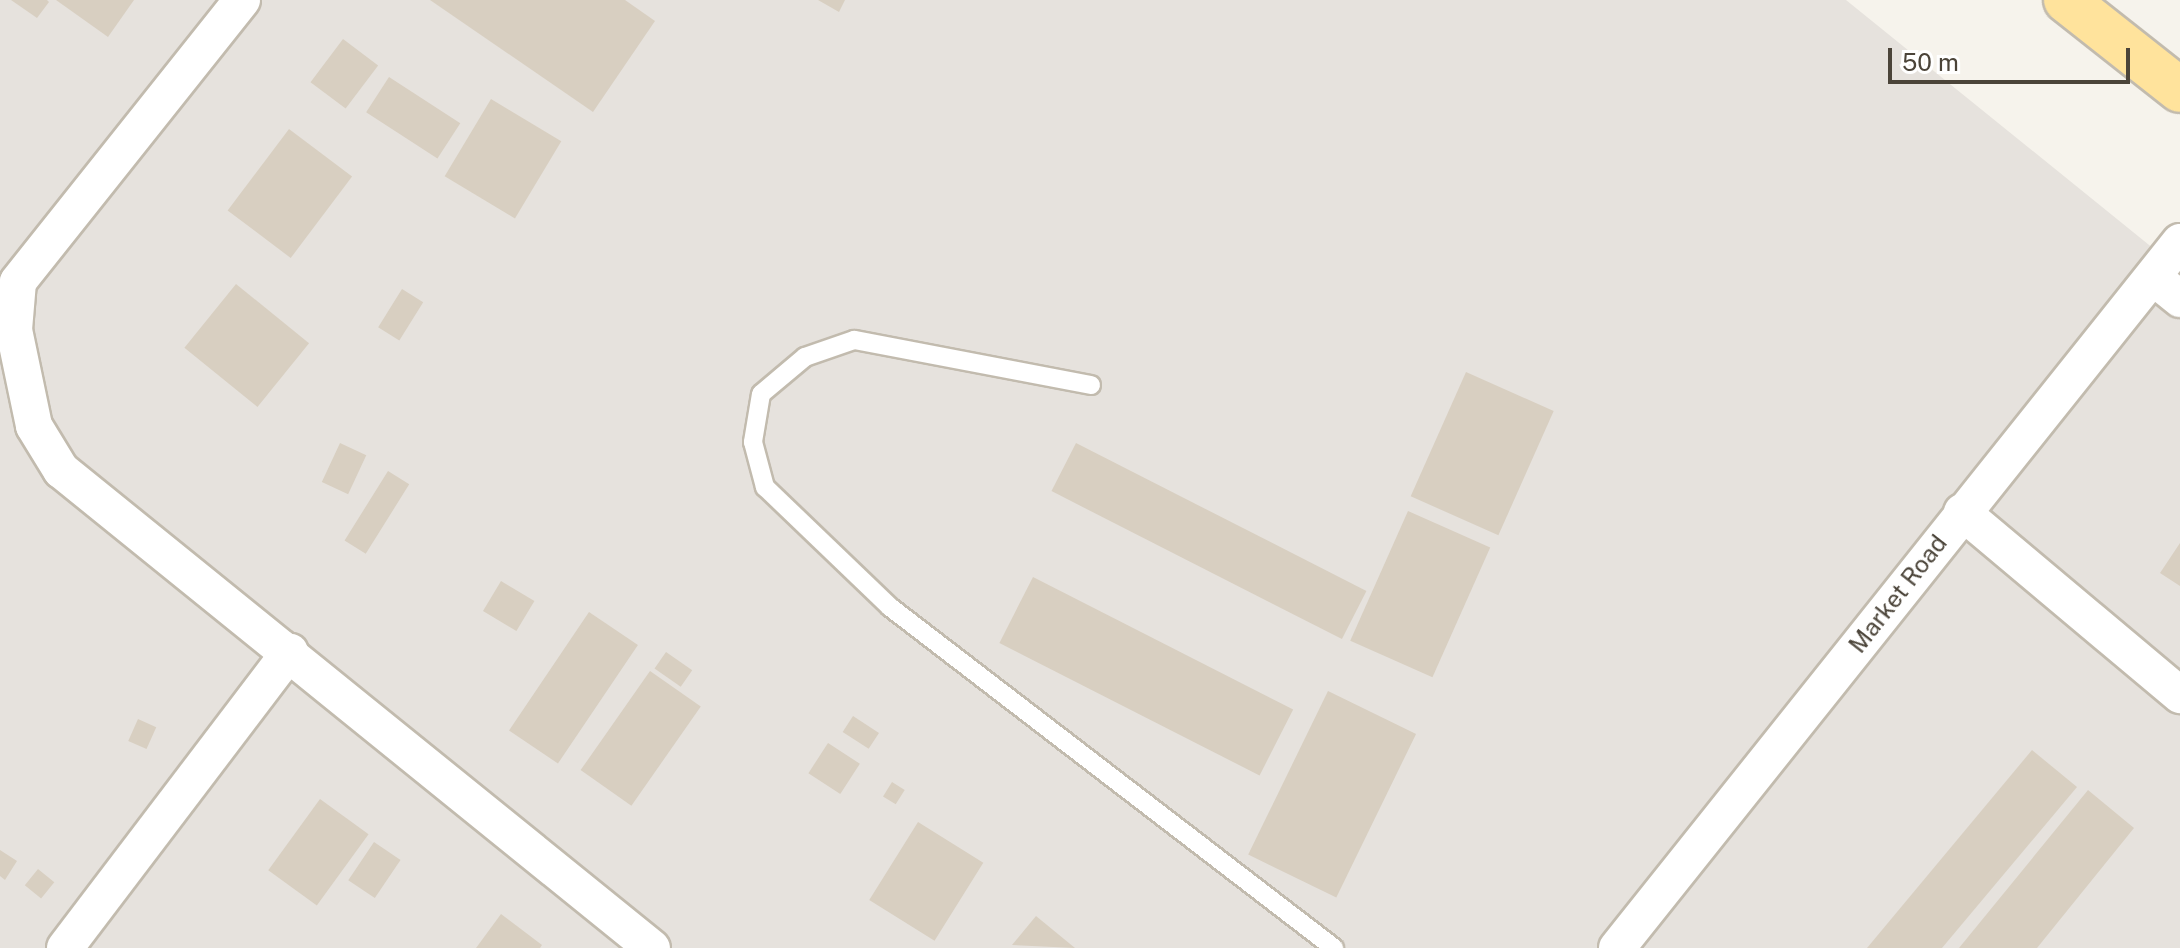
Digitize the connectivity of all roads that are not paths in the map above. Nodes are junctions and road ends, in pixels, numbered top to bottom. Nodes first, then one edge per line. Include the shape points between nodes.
1 (242, 0) edge
2 (2066, 0) edge
3 (2180, 90) edge
4 (2180, 242) edge
5 (2167, 288) edge
6 (1091, 385) dead end
7 (1962, 512) junction
8 (290, 652) junction
9 (2180, 695) edge
10 (65, 948) edge
11 (652, 948) edge
12 (1334, 948) edge
13 (1617, 948) edge

1 - 8 street via 18,282 14,330 34,426 61,470
2 - 3 main road
4 - 5 street, Market Road
5 - 7 street, Market Road
6 - 12 lane via 854,340 805,357 761,394 753,442 765,487 890,607
7 - 9 street
7 - 13 street, Market Road
8 - 10 street
8 - 11 street

